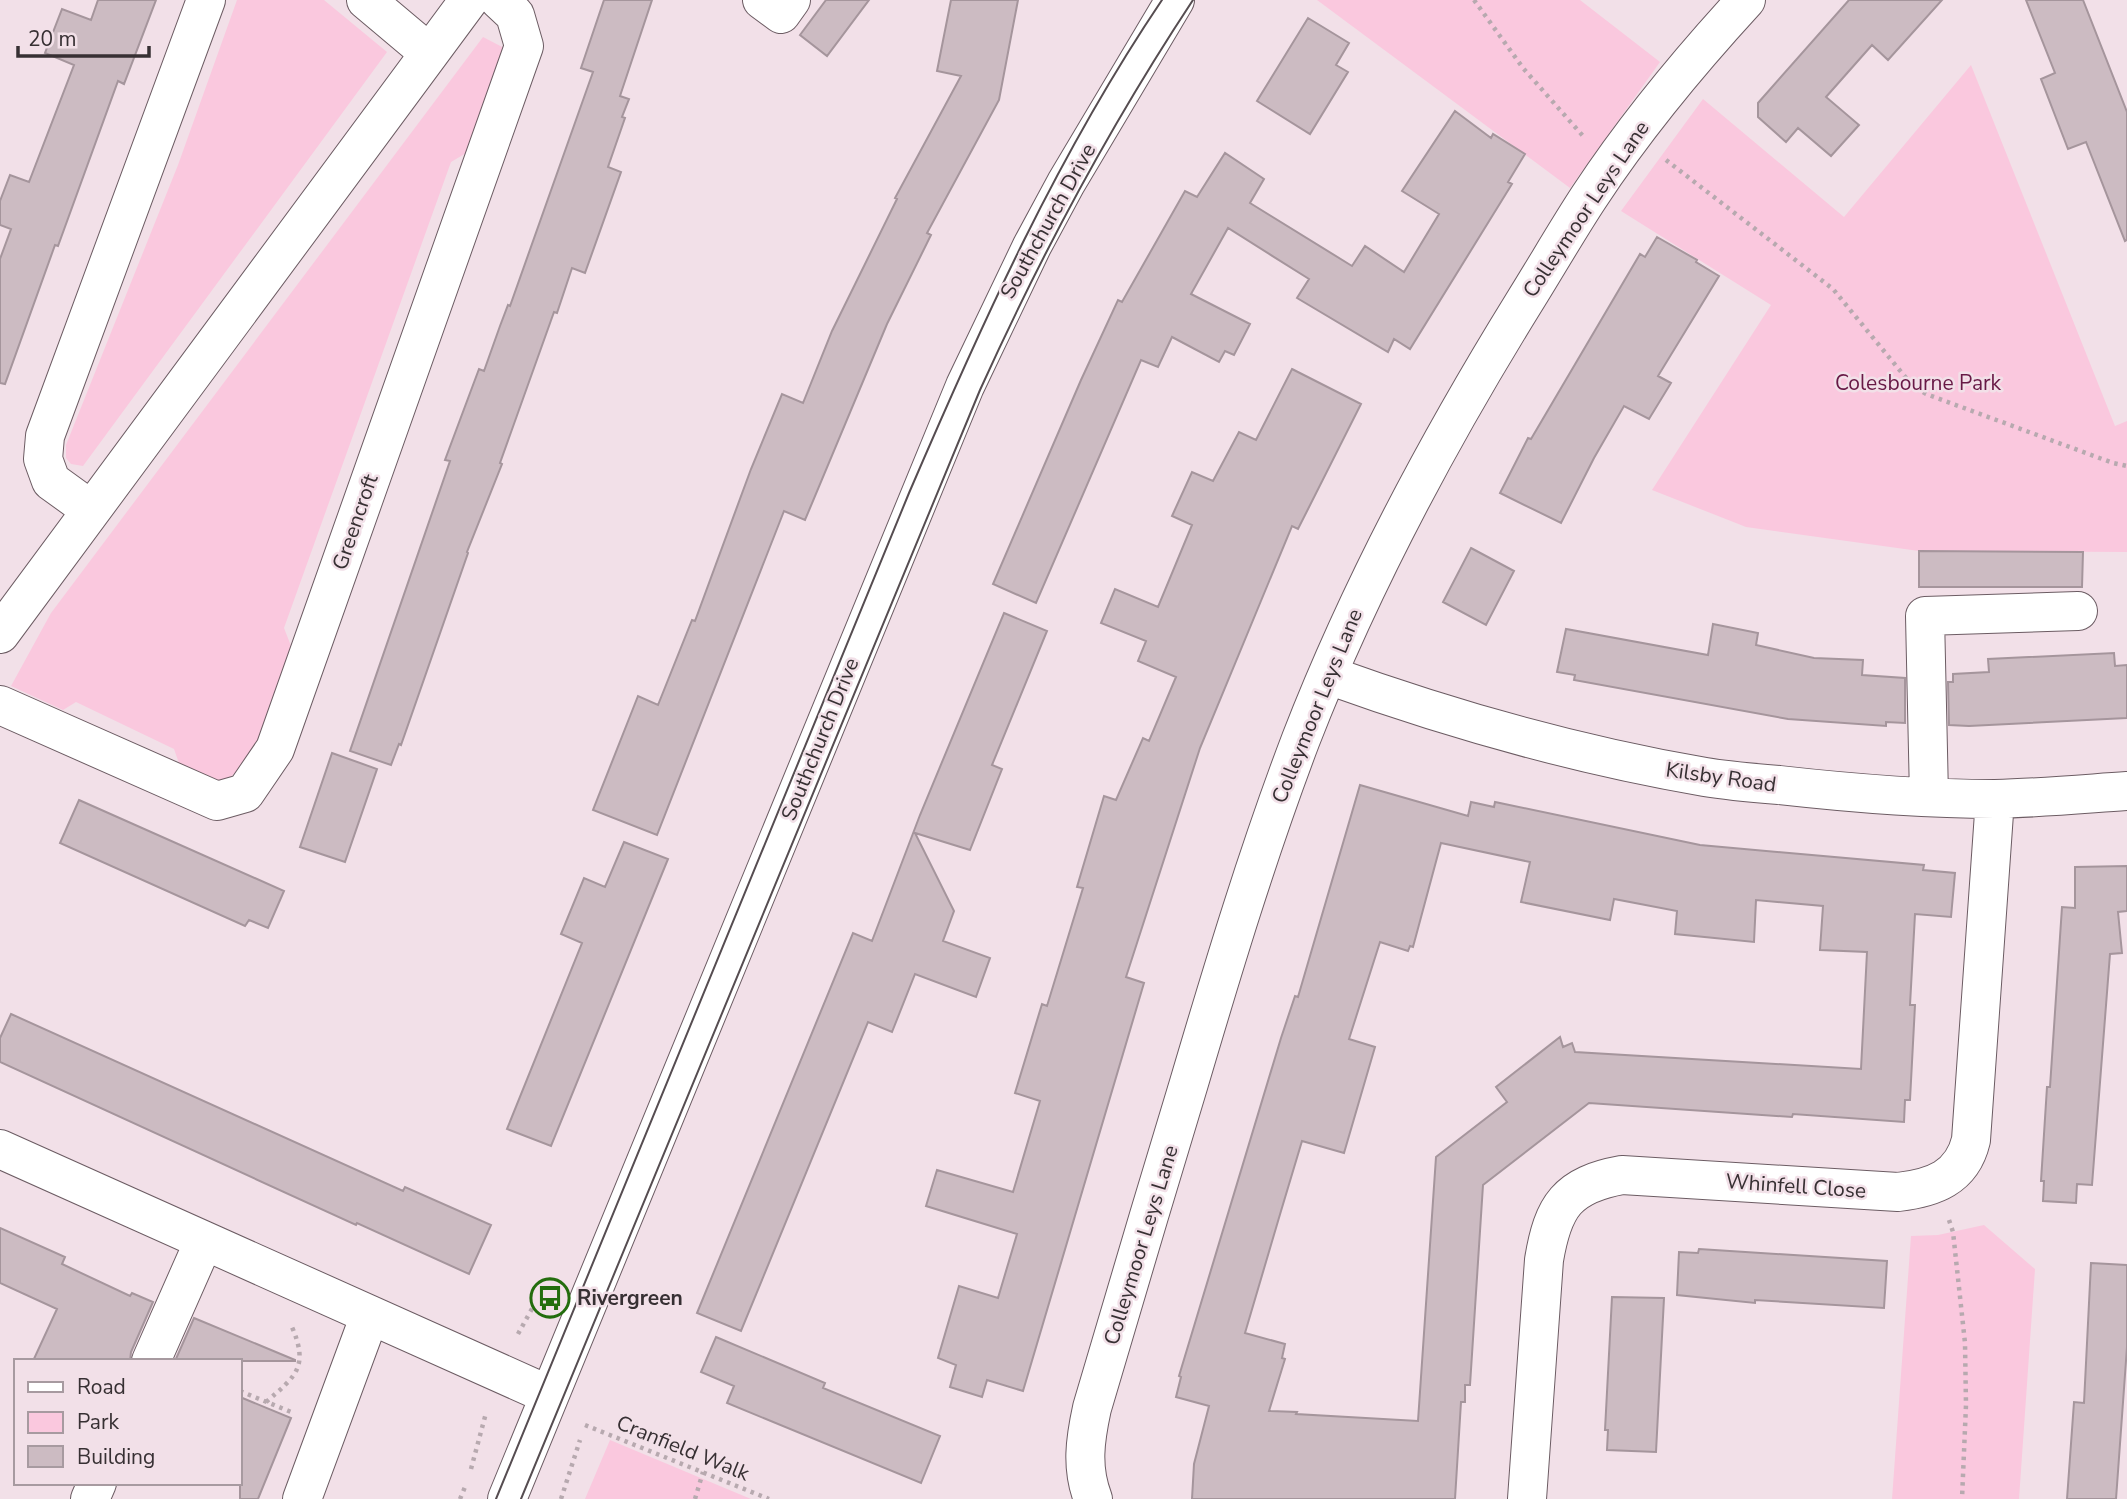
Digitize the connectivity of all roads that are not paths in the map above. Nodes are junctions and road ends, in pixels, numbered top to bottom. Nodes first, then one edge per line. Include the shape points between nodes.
1 (206, 0) edge
2 (366, 0) edge
3 (469, 0) edge
4 (499, 0) edge
5 (762, 0) edge
6 (791, 0) edge
7 (1175, 0) edge
8 (1746, 0) edge
9 (429, 53) junction
10 (91, 510) junction
11 (2078, 611) dead end
12 (0, 634) edge
13 (1328, 675) junction
14 (0, 705) edge
15 (2127, 791) edge
16 (1929, 796) junction
17 (1995, 799) junction
18 (0, 1149) edge
19 (204, 1241) junction
20 (370, 1315) junction
21 (152, 1359) edge
22 (549, 1395) junction
23 (302, 1499) edge
24 (507, 1499) edge
25 (1093, 1499) edge
26 (1527, 1499) edge

1 - 10 street via 45,436 43,459 51,481
2 - 9 street
3 - 9 street
4 - 14 street, Greencroft via 515,15 524,46 275,749 246,793 217,801
5 - 6 street via 781,14
7 - 22 street, Southchurch Drive via 1066,183 965,387
8 - 13 street, Colleymoor Leys Lane via 1613,163 1492,354 1395,528
9 - 10 street
10 - 12 street
11 - 16 street via 1925,616
13 - 16 street, Kilsby Road via 1499,730 1596,755 1707,777
13 - 25 street, Colleymoor Leys Lane via 1268,829 1092,1408 1083,1457
15 - 17 street, Kilsby Road
16 - 17 street, Kilsby Road
17 - 26 street, Whinfell Close via 1971,1140 1959,1167 1935,1184 1898,1192 1622,1175 1578,1189 1553,1221 1544,1260
18 - 19 street
19 - 20 street
19 - 21 street
20 - 22 street
20 - 23 street
22 - 24 street, Southchurch Drive

